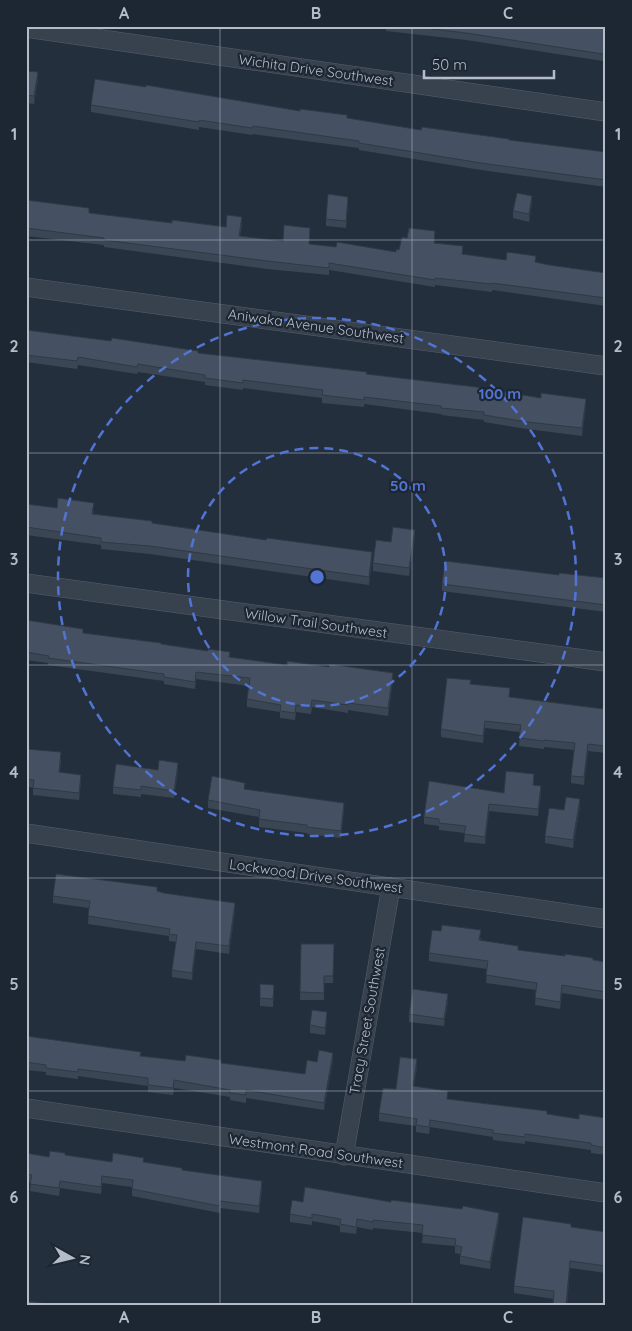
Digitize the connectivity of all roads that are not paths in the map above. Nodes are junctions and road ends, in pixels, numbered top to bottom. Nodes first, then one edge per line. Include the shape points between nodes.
1 (26, 28) edge
2 (606, 112) edge
3 (26, 287) edge
4 (606, 366) edge
5 (26, 583) edge
6 (606, 662) edge
7 (26, 833) edge
8 (391, 887) junction
9 (606, 919) edge
10 (26, 1108) edge
11 (344, 1156) junction
12 (606, 1193) edge

1 - 2 street, Wichita Drive Southwest
3 - 4 street, Aniwaka Avenue Southwest
5 - 6 street, Willow Trail Southwest
7 - 8 street, Lockwood Drive Southwest
8 - 9 street, Lockwood Drive Southwest
8 - 11 street, Tracy Street Southwest
10 - 11 street, Westmont Road Southwest
11 - 12 street, Westmont Road Southwest

